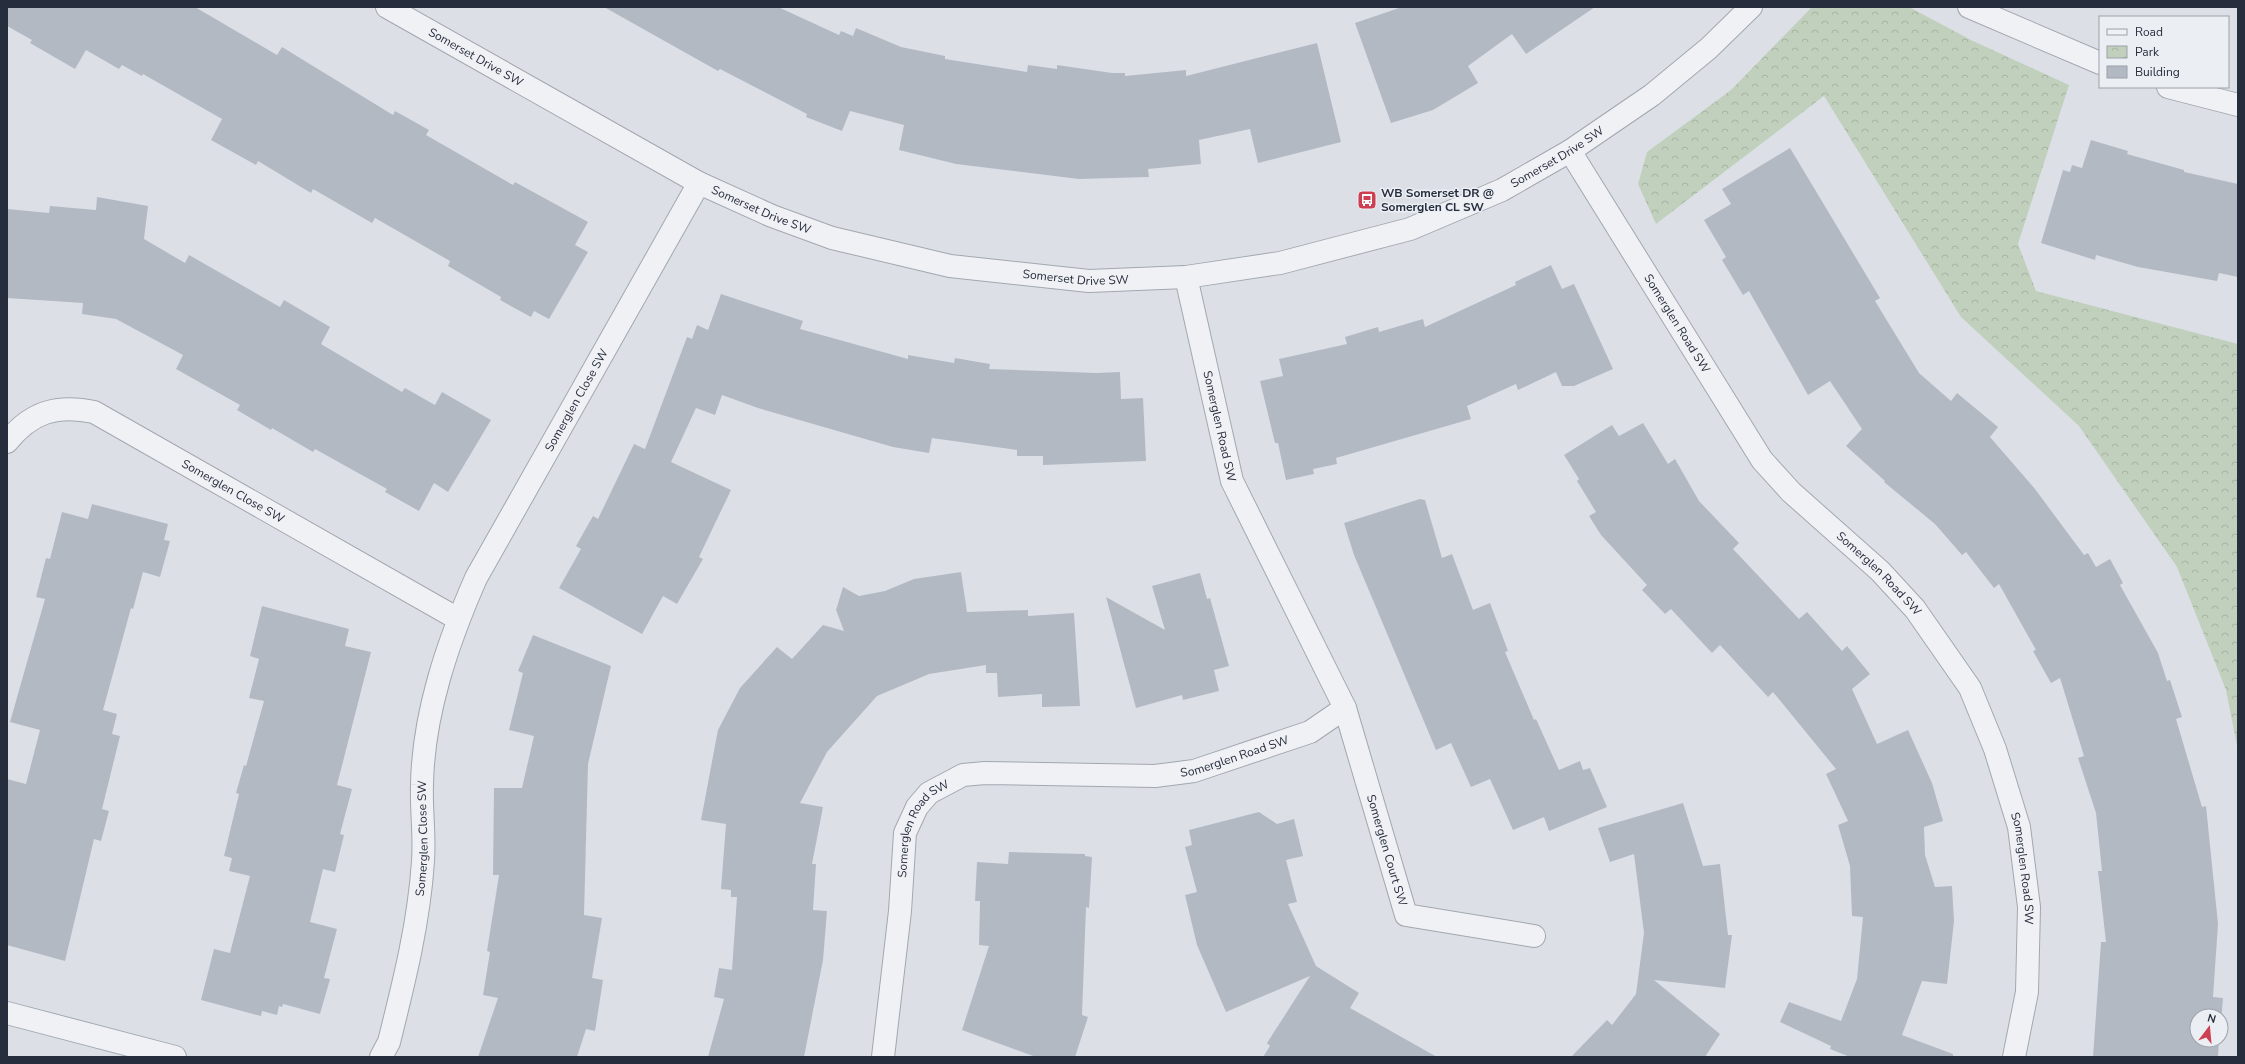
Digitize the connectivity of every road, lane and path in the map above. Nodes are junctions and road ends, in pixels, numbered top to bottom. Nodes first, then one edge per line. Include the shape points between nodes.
1 (387, 7) edge
2 (1751, 7) edge
3 (1970, 7) edge
4 (2099, 63) edge
5 (2172, 88) edge
6 (2238, 105) edge
7 (1570, 151) junction
8 (699, 183) junction
9 (1186, 278) junction
10 (7, 442) edge
11 (458, 620) junction
12 (1345, 708) junction
13 (1534, 936) dead end
14 (7, 1013) edge
15 (176, 1057) edge
16 (381, 1057) edge
17 (883, 1057) edge
18 (2014, 1057) edge

1 - 8 street, Somerset Drive SW
2 - 7 street, Somerset Drive SW via 1709,48 1652,95
3 - 4 street
5 - 6 street
7 - 9 street, Somerset Drive SW via 1502,190 1410,229 1280,263
7 - 18 street, Somerglen Road SW via 1762,460 1791,492 1880,571 1915,609 1970,688 1995,749 2019,827 2028,907 2027,992
8 - 9 street, Somerset Drive SW via 772,216 832,238 950,266 1090,281
8 - 11 street, Somerglen Close SW via 476,578
9 - 12 street, Somerglen Road SW via 1232,481
10 - 11 street, Somerglen Close SW via 24,423 40,414 75,408 94,412
11 - 16 street, Somerglen Close SW via 438,680 429,727 422,784 423,860 414,938 390,1042
12 - 13 street, Somerglen Court SW via 1406,915
12 - 17 street, Somerglen Road SW via 1310,732 1194,771 1155,776 985,773 963,775 930,793 917,807 905,832 900,911
14 - 15 street

